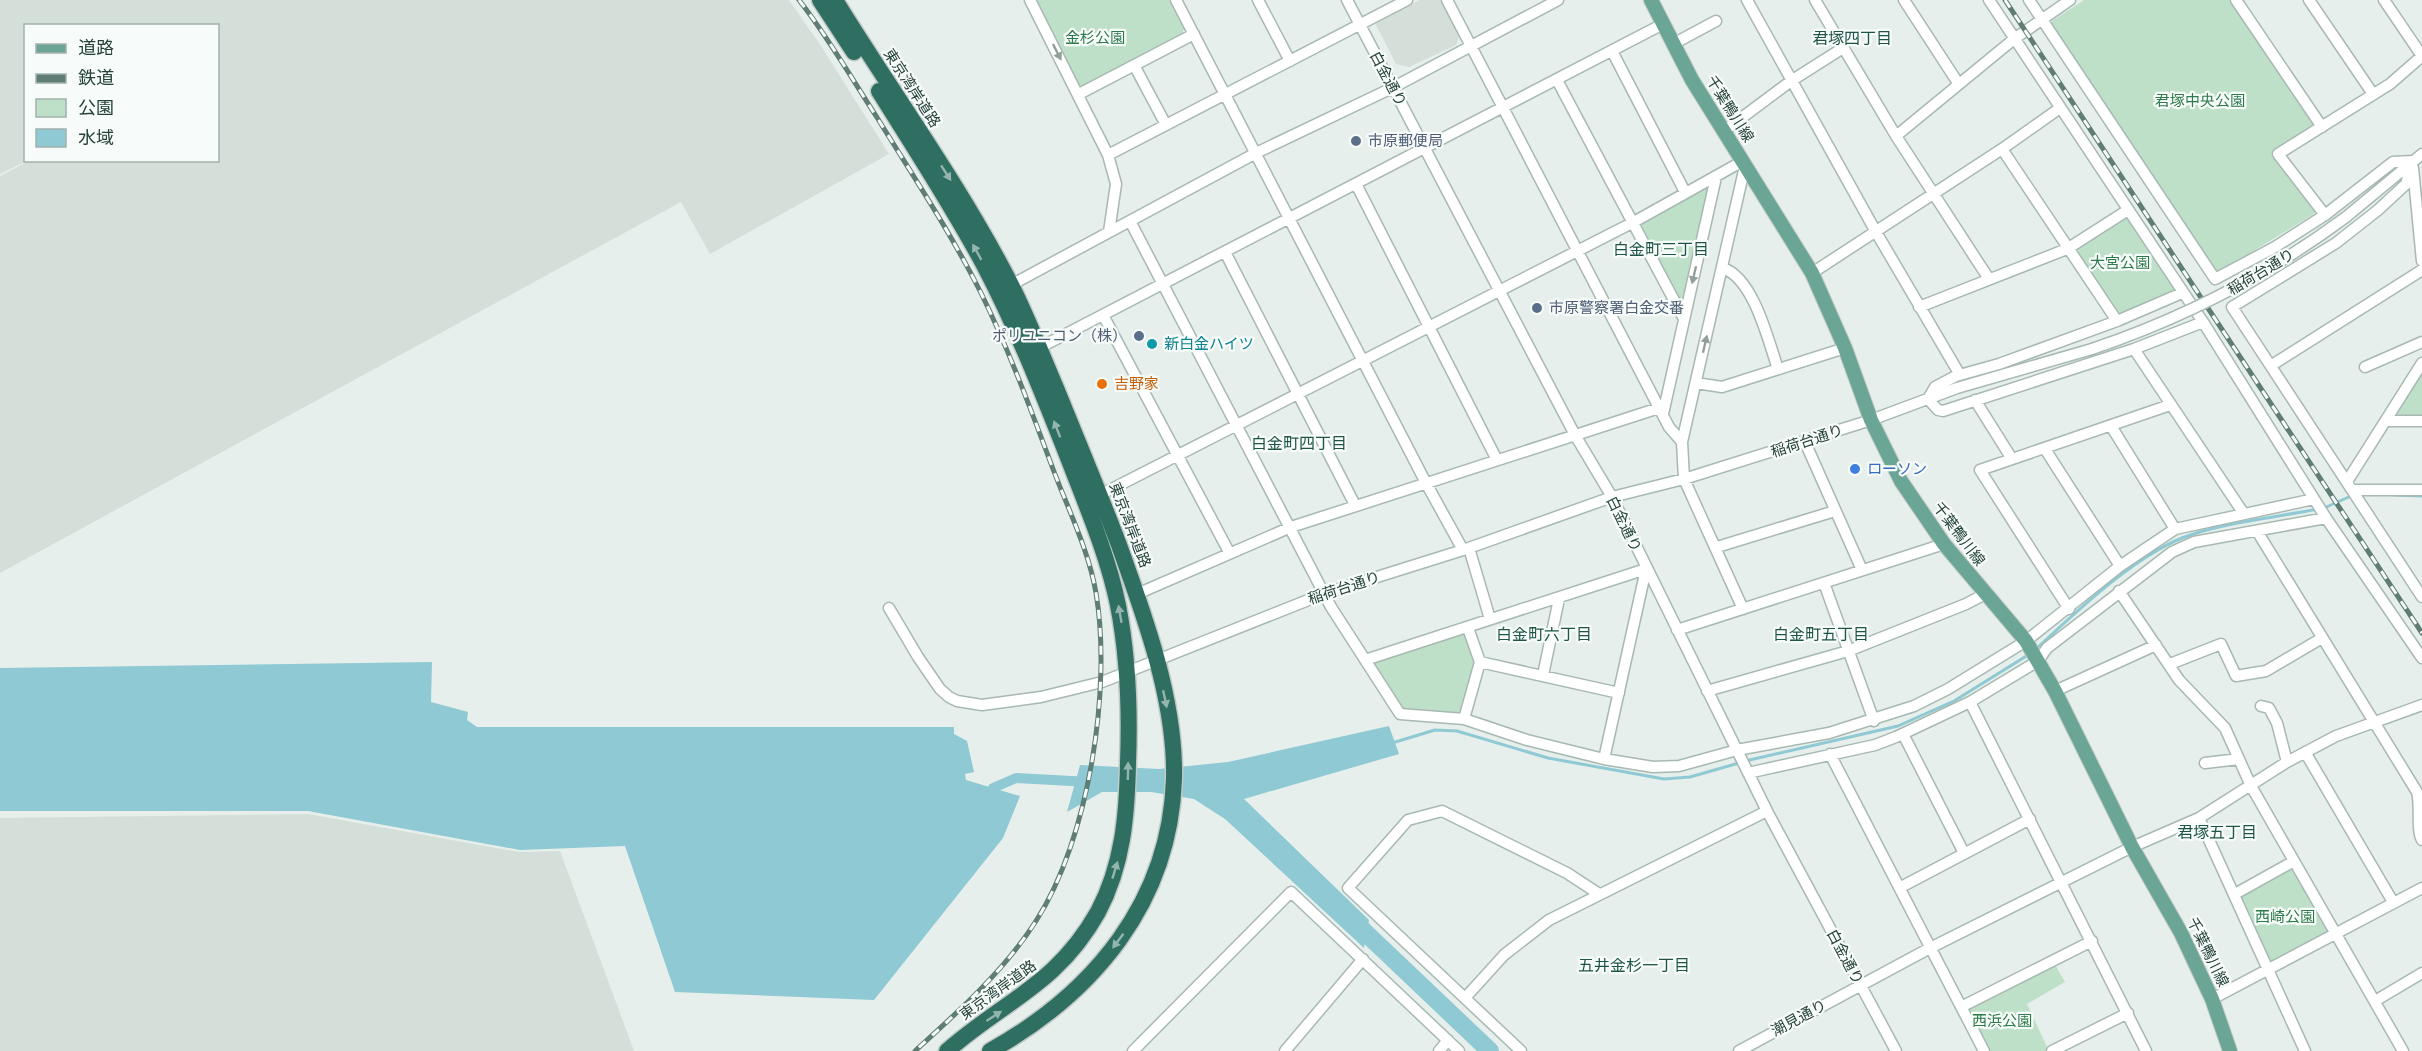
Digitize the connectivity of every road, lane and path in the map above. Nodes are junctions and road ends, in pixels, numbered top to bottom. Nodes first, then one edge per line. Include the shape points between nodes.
1 (820, 0) edge
2 (835, 0) edge
3 (1030, 0) edge
4 (1176, 0) edge
5 (1258, 0) edge
6 (1347, 0) edge
7 (1407, 0) edge
8 (1447, 0) edge
9 (1558, 0) edge
10 (1651, 0) edge
11 (1747, 0) edge
12 (1815, 0) edge
13 (1904, 0) edge
14 (1989, 0) edge
15 (2029, 0) edge
16 (2070, 0) edge
17 (2236, 0) edge
18 (2309, 0) edge
19 (2384, 0) edge
20 (2041, 18) junction
21 (1716, 21) dead end
22 (1663, 24) junction
23 (1359, 25) junction
24 (1194, 34) junction
25 (2014, 39) junction
26 (1673, 44) junction
27 (1470, 47) junction
28 (1843, 48) junction
29 (1612, 51) junction
30 (1290, 61) junction
31 (1134, 65) junction
32 (1557, 80) junction
33 (1791, 81) junction
34 (1958, 83) junction
35 (1392, 88) junction
36 (1079, 94) junction
37 (1225, 94) junction
38 (2373, 94) junction
39 (1503, 107) junction
40 (2060, 108) junction
41 (1166, 125) junction
42 (2322, 127) junction
43 (1724, 131) junction
44 (1896, 136) junction
45 (1425, 149) junction
46 (2002, 149) junction
47 (1256, 153) junction
48 (2422, 154) edge
49 (1108, 155) junction
50 (2413, 161) junction
51 (1744, 163) junction
52 (1716, 177) junction
53 (1356, 184) junction
54 (1685, 192) junction
55 (1934, 193) junction
56 (2128, 210) junction
57 (2325, 215) junction
58 (1290, 218) junction
59 (1130, 221) junction
60 (1632, 223) junction
61 (1109, 232) junction
62 (1876, 232) junction
63 (1578, 249) junction
64 (2067, 249) junction
65 (1226, 252) junction
66 (2422, 261) edge
67 (1723, 268) junction
68 (2422, 270) edge
69 (1812, 273) junction
70 (1989, 279) junction
71 (1163, 284) junction
72 (1011, 285) junction
73 (1500, 290) junction
74 (2182, 293) junction
75 (1920, 307) junction
76 (1103, 315) junction
77 (1684, 319) junction
78 (2117, 321) junction
79 (2203, 322) junction
80 (1427, 326) junction
81 (2422, 342) edge
82 (1039, 348) junction
83 (1845, 348) junction
84 (2134, 349) junction
85 (1362, 361) junction
86 (2422, 363) edge
87 (2272, 365) junction
88 (2365, 367) dead end
89 (1778, 369) junction
90 (1960, 375) junction
91 (1696, 383) junction
92 (1298, 394) junction
93 (1928, 399) junction
94 (1975, 400) junction
95 (2170, 405) junction
96 (1661, 411) junction
97 (1871, 420) junction
98 (2387, 421) junction
99 (2422, 422) edge
100 (1238, 426) junction
101 (2111, 426) junction
102 (1575, 435) junction
103 (1682, 442) junction
104 (1805, 442) junction
105 (2045, 449) junction
106 (1179, 456) junction
107 (2012, 459) junction
108 (1497, 460) junction
109 (1684, 479) junction
110 (1426, 483) junction
111 (2351, 485) junction
112 (2422, 489) edge
113 (1612, 497) junction
114 (1093, 499) junction
115 (2314, 500) junction
116 (1355, 505) junction
117 (1835, 511) junction
118 (2244, 514) junction
119 (2326, 518) junction
120 (1291, 527) junction
121 (2175, 529) junction
122 (2257, 531) junction
123 (1944, 544) junction
124 (1717, 547) junction
125 (1466, 549) junction
126 (1229, 552) junction
127 (2120, 566) junction
128 (1646, 569) junction
129 (1862, 570) junction
130 (1824, 583) junction
131 (2119, 591) junction
132 (1326, 593) junction
133 (1137, 594) junction
134 (1985, 594) junction
135 (2422, 596) edge
136 (1559, 599) junction
137 (889, 608) dead end
138 (1743, 609) junction
139 (2068, 609) junction
140 (1490, 619) junction
141 (1468, 628) junction
142 (1677, 630) junction
143 (2322, 638) junction
144 (2026, 641) junction
145 (2156, 645) junction
146 (1848, 651) junction
147 (2422, 658) edge
148 (1156, 660) junction
149 (1365, 660) junction
150 (2038, 661) junction
151 (1480, 662) junction
152 (2170, 664) junction
153 (1126, 672) junction
154 (1543, 675) junction
155 (2055, 691) junction
156 (1707, 692) junction
157 (1619, 693) junction
158 (1970, 702) junction
159 (2422, 705) edge
160 (2261, 706) dead end
161 (1464, 719) junction
162 (1874, 721) junction
163 (2373, 721) junction
164 (1903, 734) junction
165 (1737, 750) junction
166 (2305, 752) junction
167 (1830, 754) junction
168 (1604, 759) junction
169 (2239, 759) junction
170 (2288, 762) junction
171 (2205, 763) dead end
172 (1748, 773) junction
173 (2252, 786) junction
174 (1767, 811) junction
175 (2199, 818) junction
176 (2030, 819) junction
177 (2422, 840) edge
178 (2132, 847) junction
179 (1964, 853) junction
180 (2294, 861) junction
181 (2061, 883) junction
182 (1901, 887) junction
183 (2422, 888) edge
184 (1599, 894) junction
185 (2235, 894) junction
186 (2393, 902) junction
187 (2337, 933) junction
188 (2092, 941) junction
189 (1930, 948) junction
190 (1363, 959) junction
191 (2267, 969) junction
192 (2422, 973) edge
193 (1860, 985) junction
194 (1465, 998) junction
195 (2212, 999) junction
196 (2375, 1001) junction
197 (1961, 1007) junction
198 (2128, 1013) junction
199 (1448, 1040) junction
200 (2066, 1048) edge
201 (947, 1051) edge
202 (990, 1051) edge
203 (1133, 1051) edge
204 (1285, 1051) edge
205 (1439, 1051) edge
206 (1459, 1051) edge
207 (1521, 1051) edge
208 (1739, 1051) edge
209 (1896, 1051) edge
210 (1984, 1051) edge
211 (2052, 1051) edge
212 (2146, 1051) edge
213 (2230, 1051) edge
214 (2305, 1051) edge
215 (2403, 1051) edge

114 -> 1 highway, 東京湾岸道路 via 985,267
2 -> 72 highway, 東京湾岸道路 via 970,212
3 -> 36 street
4 - 24 street
5 - 30 street
6 - 23 street, 白金通り
7 - 23 street
8 - 27 street
9 - 27 street
10 - 22 main road, 千葉鴨川線
11 - 33 street
12 - 28 street
13 - 34 street
14 - 25 street
15 - 20 street
16 - 20 street
17 - 42 street
18 - 38 street
19 - 38 street via 2422,56
20 - 25 street
20 - 57 street via 2215,279
21 - 26 street
22 - 26 main road, 千葉鴨川線
22 - 29 street
23 - 30 street
23 - 35 street, 白金通り
24 - 31 street
24 - 37 street
25 - 34 street
25 - 40 street
26 - 43 main road, 千葉鴨川線
27 - 35 street
27 - 39 street
28 - 33 street
28 - 44 street
29 - 32 street
29 - 54 street
30 - 37 street
31 - 36 street
31 - 41 street
32 - 39 street
32 - 60 street
33 - 43 street
33 - 62 street
34 - 44 street
35 - 45 street, 白金通り
35 - 47 street
36 - 49 street
37 - 41 street
37 - 47 street
38 - 42 street
39 - 45 street
39 - 63 street
40 - 46 street
40 - 56 street
41 - 49 street
42 - 57 street via 2278,154
43 - 51 main road, 千葉鴨川線
44 - 55 street
45 - 53 street
45 - 73 street, 白金通り
46 - 55 street
46 - 64 street
47 - 58 street
47 - 59 street
48 - 50 street, 稲荷台通り
49 - 61 street via 1116,184
50 - 57 street via 2393,162
50 - 66 street
50 - 87 street via 2406,184 2398,194 2336,243 2232,307
50 - 93 street, 稲荷台通り, bridge via 2346,217 2217,298 2148,330
51 - 52 street
51 - 67 street
51 - 69 main road, 千葉鴨川線
52 - 54 street
52 -> 77 street
53 - 58 street
53 - 80 street
54 - 60 street
55 - 62 street
55 - 70 street
56 - 64 street
56 - 74 street
58 - 65 street
58 - 85 street
59 - 61 street
59 - 71 street
60 - 63 street
60 - 77 street
61 - 72 street
62 - 69 street
62 - 75 street
63 - 73 street
63 - 96 street
64 - 70 street
64 - 78 street
65 - 71 street
65 - 92 street
67 - 89 street via 1731,271 1755,303
91 -> 67 street
68 - 87 street
69 - 83 main road, 千葉鴨川線
70 - 75 street
71 - 76 street
71 - 100 street
72 - 82 highway, 東京湾岸道路
73 - 80 street
73 - 102 street, 白金通り
74 - 78 street
74 - 79 street
75 - 90 street
76 - 82 street
76 - 106 street
77 - 96 street
78 - 90 street
79 - 84 street
79 - 115 street
80 - 85 street
80 - 108 street
81 - 88 street
82 - 114 highway, 東京湾岸道路
83 - 89 street
83 - 97 main road, 千葉鴨川線
84 - 94 street
84 - 95 street
85 - 92 street
85 - 110 street
86 - 98 street
87 - 111 street
89 - 91 street via 1722,387
90 - 93 street via 1935,387
91 - 103 street
92 - 100 street
92 - 116 street
93 - 94 street via 1943,411
93 - 97 street, 稲荷台通り
94 - 107 street
95 - 101 street
95 - 118 street
96 - 102 street
96 - 103 street
97 - 104 street, 稲荷台通り
97 - 123 main road, 千葉鴨川線 via 1901,481
98 - 99 street
98 - 111 street
100 - 106 street
100 - 120 street
101 - 105 street
101 - 121 street
102 - 108 street
102 - 113 street, 白金通り
103 - 109 street
104 - 109 street, 稲荷台通り
104 - 117 street
105 - 107 street
105 - 127 street
106 - 114 street
106 - 126 street
107 - 139 street via 1980,470
108 - 110 street
109 - 113 street, 稲荷台通り
109 - 124 street
110 - 116 street
110 - 125 street
111 - 112 street
111 - 135 street
113 - 125 street, 稲荷台通り
113 - 128 street, 白金通り
114 - 133 highway, 東京湾岸道路
153 -> 114 highway, 東京湾岸道路 via 1117,600
115 - 118 street
115 - 119 street
116 - 120 street
117 - 124 street
117 - 129 street
118 - 121 street
119 - 122 street
119 - 147 street
120 - 126 street
120 - 132 street
121 - 127 street
122 - 131 street via 2194,542 2154,564
122 - 143 street
123 - 129 street
123 - 134 main road, 千葉鴨川線
124 - 138 street
125 - 132 street, 稲荷台通り
125 - 140 street
126 - 133 street
127 - 139 street
128 - 136 street
128 - 142 street, 白金通り
128 - 157 street
129 - 130 street
130 - 138 street
130 - 146 street
131 - 145 street
131 - 150 street via 2047,648
132 - 148 street, 稲荷台通り
132 - 149 street
133 - 148 highway, 東京湾岸道路
134 - 144 main road, 千葉鴨川線
134 - 146 street
136 - 140 street
136 - 154 street
137 - 153 street, 稲荷台通り via 940,689 957,701 1000,704 1041,697
138 - 142 street
139 - 144 street
140 - 141 street
141 - 149 street
141 - 151 street
142 - 156 street, 白金通り
143 - 152 street via 2266,671 2236,676 2221,644
143 - 163 street
144 - 150 main road, 千葉鴨川線
144 - 162 street via 1948,689
145 - 152 street
145 - 155 street
146 - 156 street
146 - 162 street
148 - 153 street, 稲荷台通り
148 -> 202 highway, 東京湾岸道路 via 1173,739 1174,781 1171,811 1151,887 1123,935 1095,969 1052,1011
149 - 161 street via 1400,714
150 - 155 main road, 千葉鴨川線
150 - 158 street
151 - 154 street
151 - 161 street
152 - 169 street via 2179,680 2225,728
201 -> 153 highway, 東京湾岸道路 via 1050,975 1075,947 1097,912 1113,878 1127,807
154 - 157 street
155 - 178 main road, 千葉鴨川線
156 - 165 street, 白金通り
157 - 168 street
158 - 164 street
158 - 176 street
159 - 163 street, 潮見通り
160 - 170 street via 2269,708 2274,716
161 - 168 street
162 - 165 street
163 - 166 street, 潮見通り
163 - 177 street via 2417,792
164 - 167 street via 1875,745
164 - 179 street
165 - 168 street via 1679,766 1653,767
165 - 172 street, 白金通り
166 - 170 street, 潮見通り
166 - 186 street
167 - 172 street
167 - 182 street
169 - 171 street
169 - 173 street
170 - 173 street, 潮見通り
172 - 174 street, 白金通り
173 - 175 street, 潮見通り
173 - 180 street
174 - 184 street
174 - 193 street, 白金通り
175 - 178 street, 潮見通り
175 - 185 street
176 - 179 street
176 - 181 street
178 - 181 street, 潮見通り
178 - 195 main road, 千葉鴨川線 via 2181,933
179 - 182 street
180 - 185 street
180 - 187 street
181 - 188 street
181 - 189 street, 潮見通り
182 - 189 street
183 - 186 street
184 - 194 street via 1549,920 1521,941 1485,973
184 - 194 street via 1567,873 1442,811 1408,820 1348,888
185 - 191 street
186 - 187 street
187 - 191 street
187 - 196 street
188 - 197 street
188 - 198 street
189 - 193 street, 潮見通り
189 - 197 street
190 - 199 street
190 - 203 street via 1291,892
190 - 204 street
191 - 195 street
191 - 214 street
192 - 196 street
193 - 208 street, 潮見通り
193 - 209 street, 白金通り
194 - 207 street
195 - 213 main road, 千葉鴨川線
196 - 215 street
197 - 210 street
198 - 200 street
198 - 212 street
199 - 205 street
199 - 206 street
200 - 211 street

